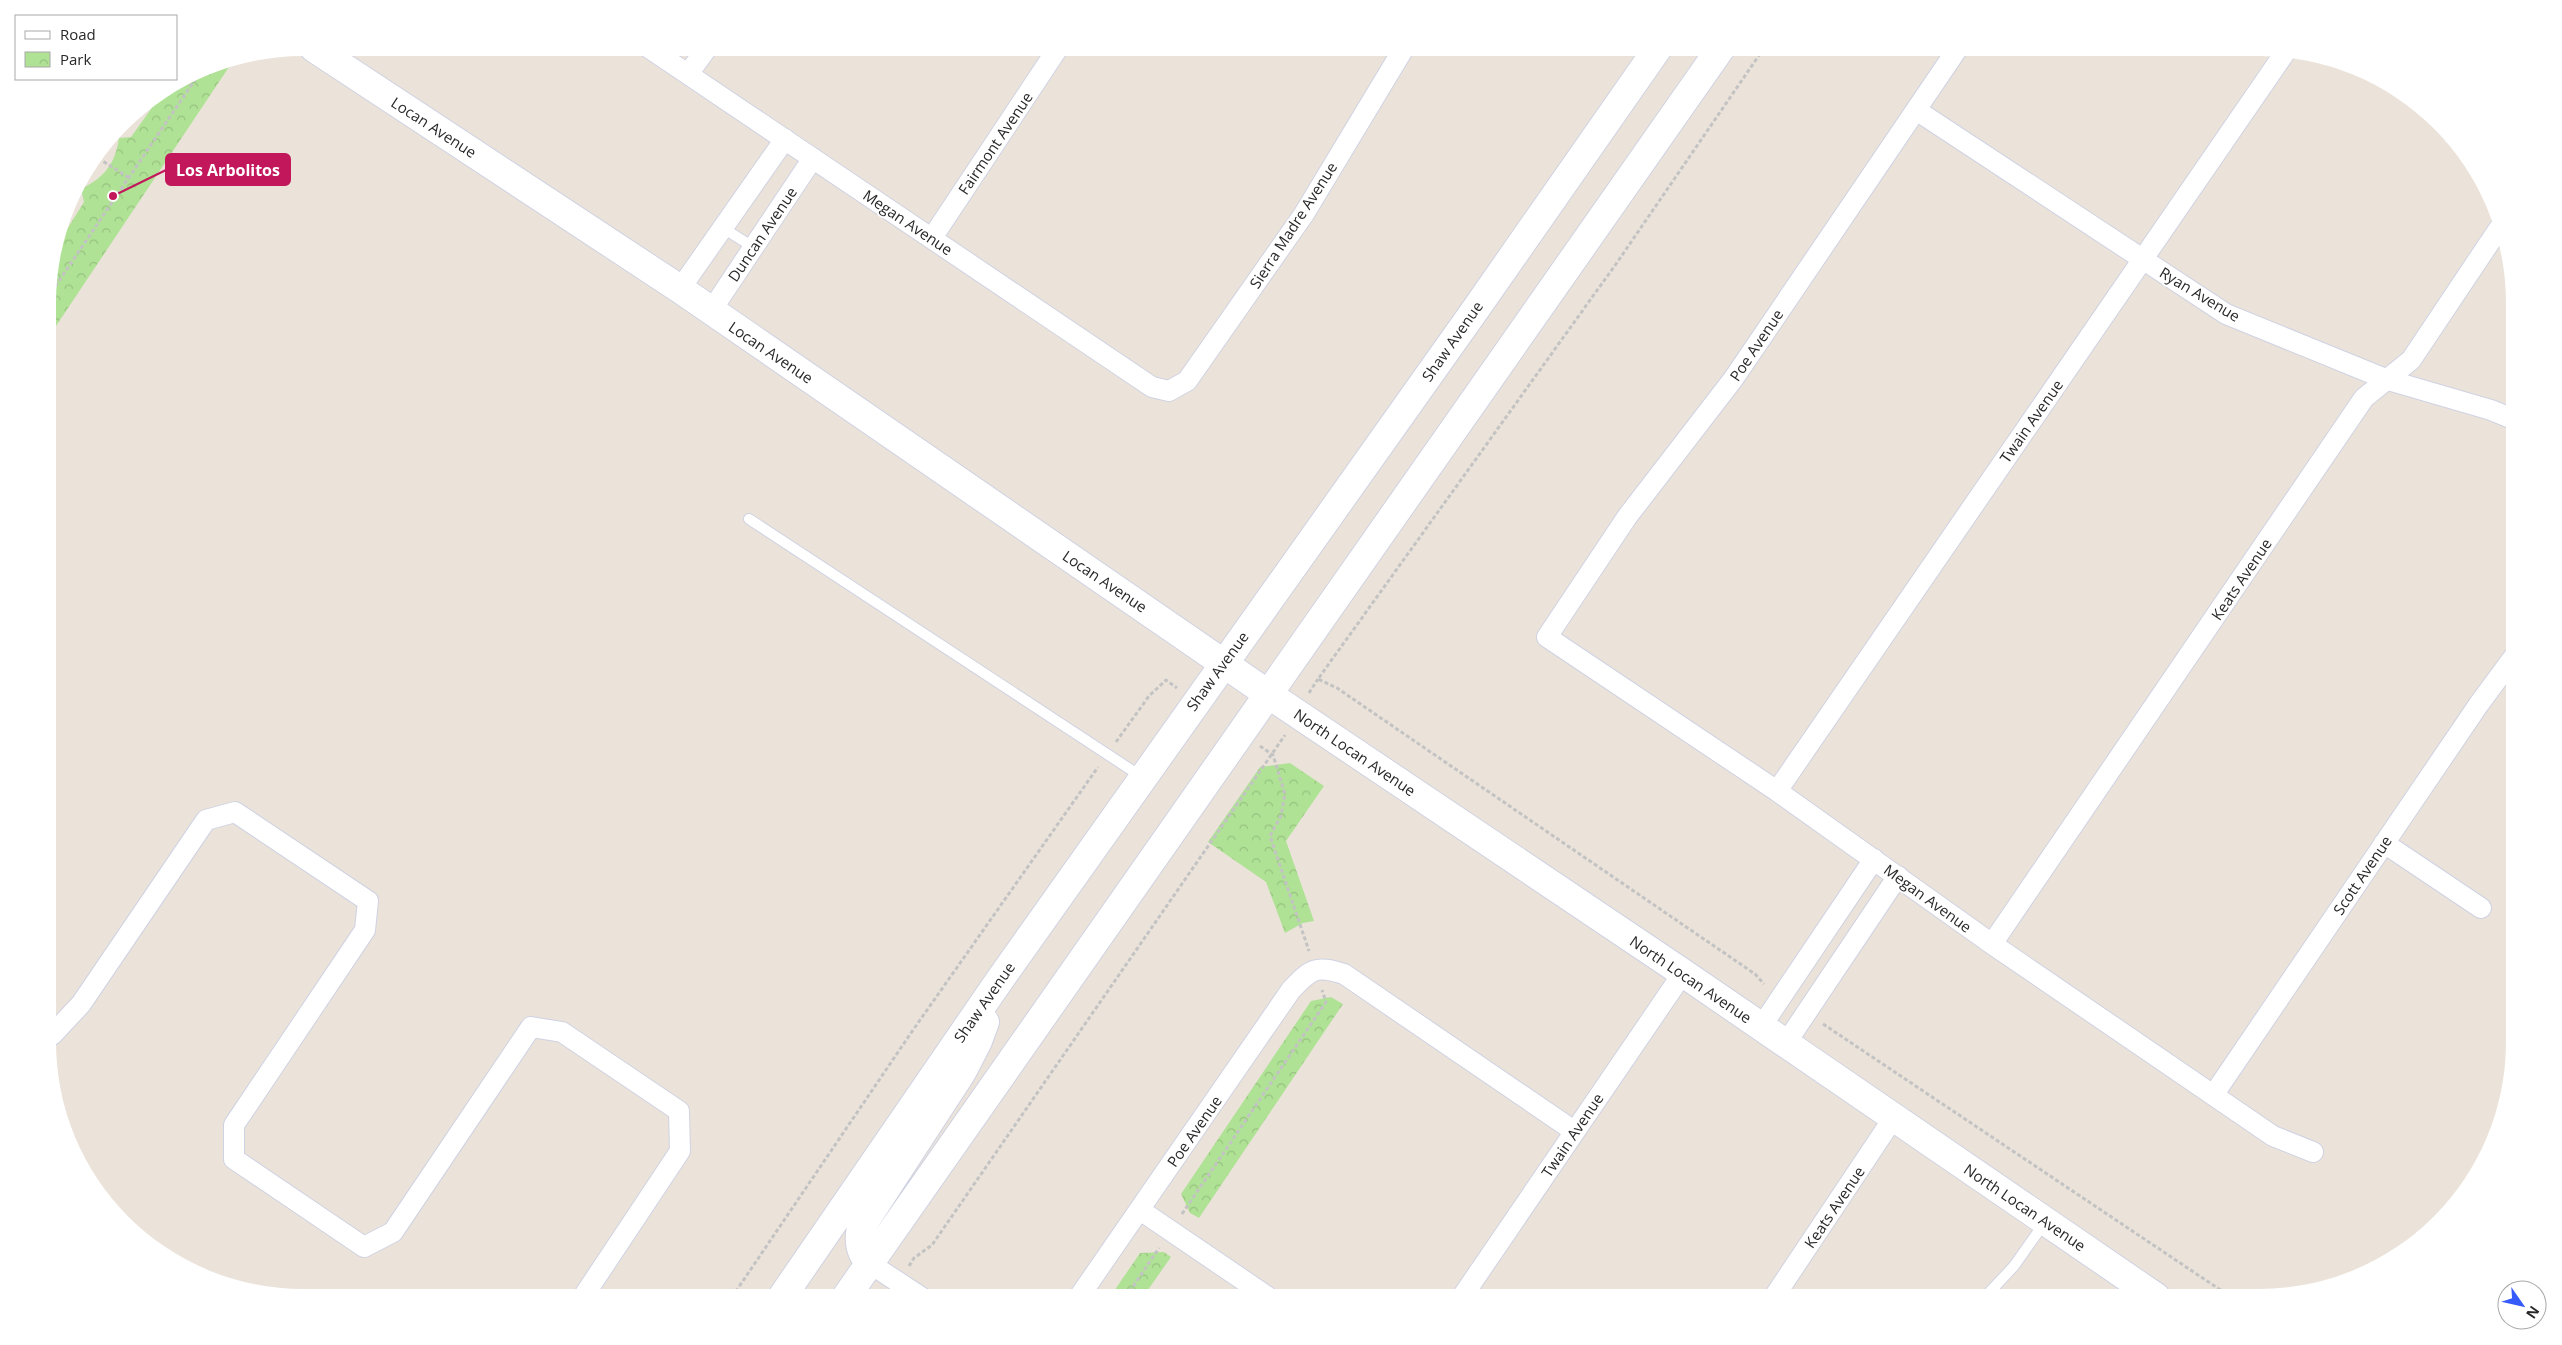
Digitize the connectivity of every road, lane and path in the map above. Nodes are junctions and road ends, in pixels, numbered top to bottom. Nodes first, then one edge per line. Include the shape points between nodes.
1 (326, 56) edge
2 (661, 56) edge
3 (701, 56) edge
4 (1053, 56) edge
5 (1399, 56) edge
6 (1652, 56) edge
7 (1715, 56) edge
8 (1759, 56) edge
9 (1953, 56) edge
10 (2282, 57) edge
11 (688, 74) junction
12 (193, 82) edge
13 (1916, 110) junction
14 (785, 139) junction
15 (813, 158) junction
16 (102, 160) edge
17 (129, 178) junction
18 (723, 228) junction
19 (2496, 234) edge
20 (932, 238) junction
21 (753, 247) junction
22 (2142, 259) junction
23 (57, 283) edge
24 (680, 289) junction
25 (711, 311) junction
26 (2388, 380) junction
27 (1169, 391) joint
28 (2506, 416) edge
29 (750, 519) dead end
30 (1547, 637) joint
31 (1224, 663) junction
32 (2506, 667) edge
33 (1268, 694) junction
34 (1196, 701) junction
35 (1241, 732) junction
36 (1108, 755) junction
37 (1142, 777) junction
38 (1777, 791) junction
39 (2384, 843) junction
40 (1874, 859) junction
41 (1898, 876) junction
42 (2481, 908) dead end
43 (1992, 944) junction
44 (1683, 973) junction
45 (999, 980) junction
46 (1766, 986) dead end
47 (1824, 1024) dead end
48 (1761, 1026) junction
49 (56, 1031) edge
50 (1786, 1043) junction
51 (2214, 1094) junction
52 (1894, 1117) junction
53 (1574, 1132) junction
54 (2313, 1152) dead end
55 (1140, 1210) junction
56 (2045, 1221) junction
57 (869, 1263) junction
58 (898, 1282) junction
59 (588, 1289) edge
60 (737, 1289) edge
61 (787, 1289) edge
62 (851, 1289) edge
63 (909, 1289) edge
64 (1086, 1289) edge
65 (1256, 1289) edge
66 (1467, 1289) edge
67 (1779, 1289) edge
68 (1992, 1289) edge
69 (2144, 1289) edge
70 (2219, 1289) edge

1 - 24 main road, Locan Avenue
2 - 11 street, Megan Avenue
3 - 11 street
4 - 20 street, Fairmont Avenue
5 - 27 street, Sierra Madre Avenue via 1304,214 1187,381
6 - 31 main road, Shaw Avenue
7 - 33 main road
8 - 46 path via 1616,264 1318,678 1755,974
9 - 13 street, Poe Avenue
10 - 22 street, Twain Avenue
11 - 14 street, Megan Avenue
12 - 17 path
13 - 22 street, Ryan Avenue
13 - 30 street, Poe Avenue via 1734,378 1627,518
14 - 15 street, Megan Avenue
14 - 18 street
15 - 20 street, Megan Avenue
15 - 21 street, Duncan Avenue
16 - 17 path
17 - 23 path
18 - 21 lane
18 - 24 street
19 - 26 street, Keats Avenue via 2411,360
20 - 27 street, Megan Avenue via 1152,387
21 - 25 street, Duncan Avenue
22 - 26 street, Ryan Avenue via 2226,314
22 - 38 street, Twain Avenue
24 - 25 main road, Locan Avenue
25 - 31 main road, Locan Avenue
26 - 28 street, Ryan Avenue
26 - 43 street, Keats Avenue via 2364,398
29 - 36 lane
30 - 38 street, Megan Avenue
31 - 33 main road, North Locan Avenue
31 - 34 main road, Shaw Avenue
32 - 39 street, Scott Avenue
33 - 35 main road
33 - 44 main road, North Locan Avenue
34 - 36 path via 1166,680 1149,696
34 - 37 main road, Shaw Avenue
35 - 57 main road
35 - 58 path via 1273,755 932,1244 914,1258
36 - 37 lane
36 - 60 path via 914,1030
37 - 45 main road, Shaw Avenue
38 - 40 street, Megan Avenue
39 - 42 street
39 - 51 street, Scott Avenue
40 - 41 street, Megan Avenue
40 - 48 street
41 - 43 street, Megan Avenue
41 - 50 street
43 - 51 street, Megan Avenue
44 - 48 main road, North Locan Avenue
44 - 53 street, Twain Avenue
45 - 57 main road via 978,1041 962,1072 861,1228 858,1240
45 - 61 main road, Shaw Avenue
47 - 70 path
48 - 50 main road, North Locan Avenue
49 - 59 street via 81,1004 206,820 235,812 368,901 365,930 234,1125 234,1159 364,1247 392,1232 531,1027 562,1032 679,1110 680,1151
50 - 52 main road, North Locan Avenue
51 - 54 street, Megan Avenue via 2273,1136
52 - 56 main road, North Locan Avenue
52 - 67 street, Keats Avenue
53 - 55 street, Poe Avenue via 1344,974 1315,969 1291,990
53 - 66 street, Twain Avenue
55 - 64 street, Poe Avenue
55 - 65 street
56 - 68 lane via 2014,1266
56 - 69 main road, North Locan Avenue
57 - 58 street
57 - 62 main road
58 - 63 street

